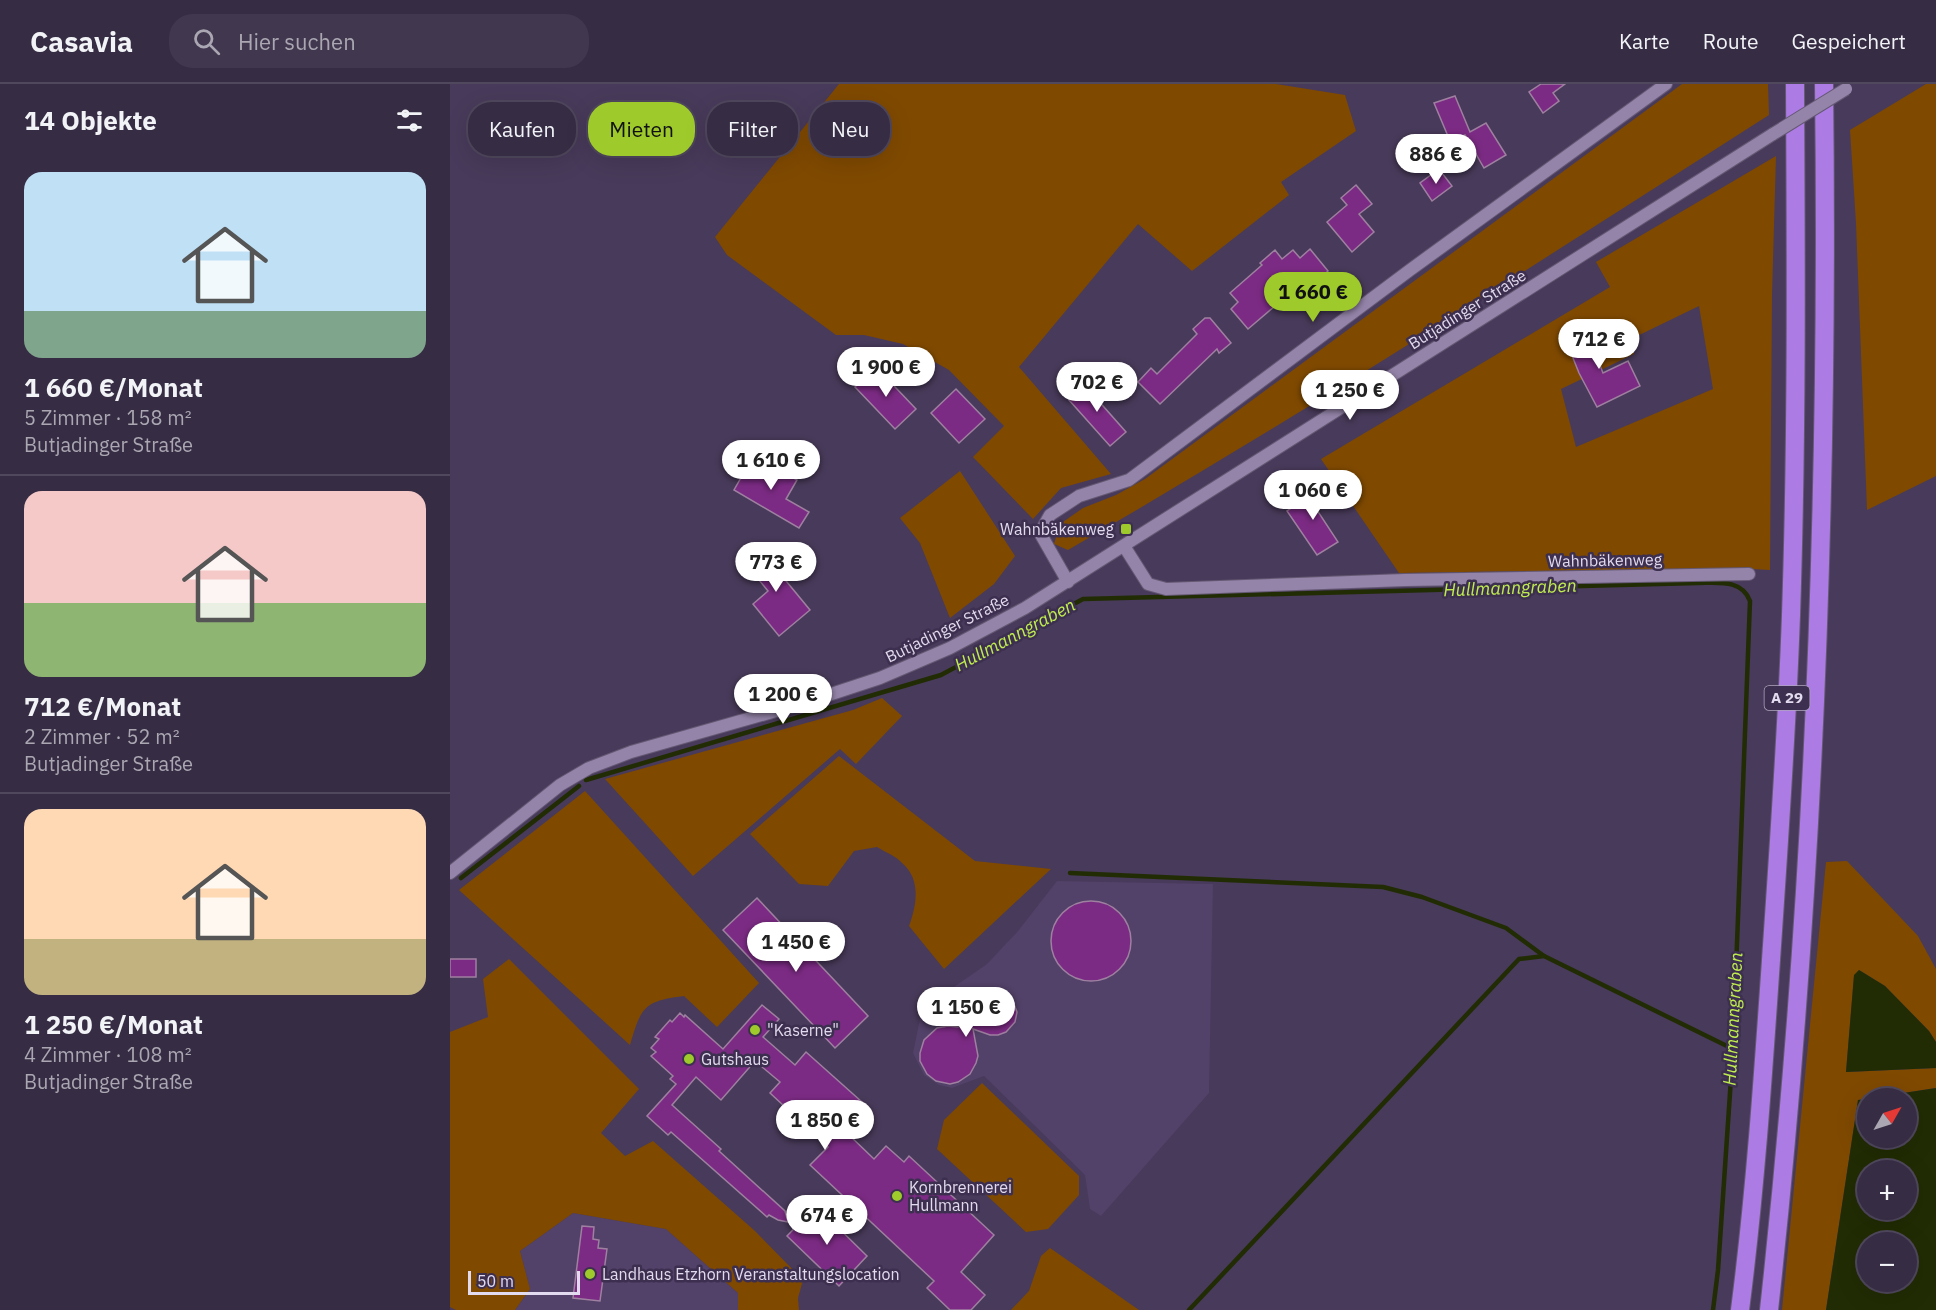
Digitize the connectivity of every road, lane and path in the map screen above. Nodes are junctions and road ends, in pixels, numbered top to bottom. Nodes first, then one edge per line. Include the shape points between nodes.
1 (1666, 84) edge
2 (1794, 84) edge
3 (1824, 84) edge
4 (1850, 86) edge
5 (1124, 546) junction
6 (1749, 574) dead end
7 (1068, 582) junction
8 (450, 873) edge
9 (1740, 1310) edge
10 (1769, 1310) edge

1 - 7 street via 1129,480 1079,496 1050,515 1040,532
2 - 9 highway, A 29 via 1796,325 1789,658 1767,1030
3 - 10 highway, A 29 via 1824,333 1815,713 1796,1037
4 - 5 street, Butjadinger Straße, bridge
5 - 6 street, Wahnbäkenweg via 1148,584 1166,589
5 - 7 street, Butjadinger Straße
7 - 8 street, Butjadinger Straße via 960,643 880,678 589,768 560,785

